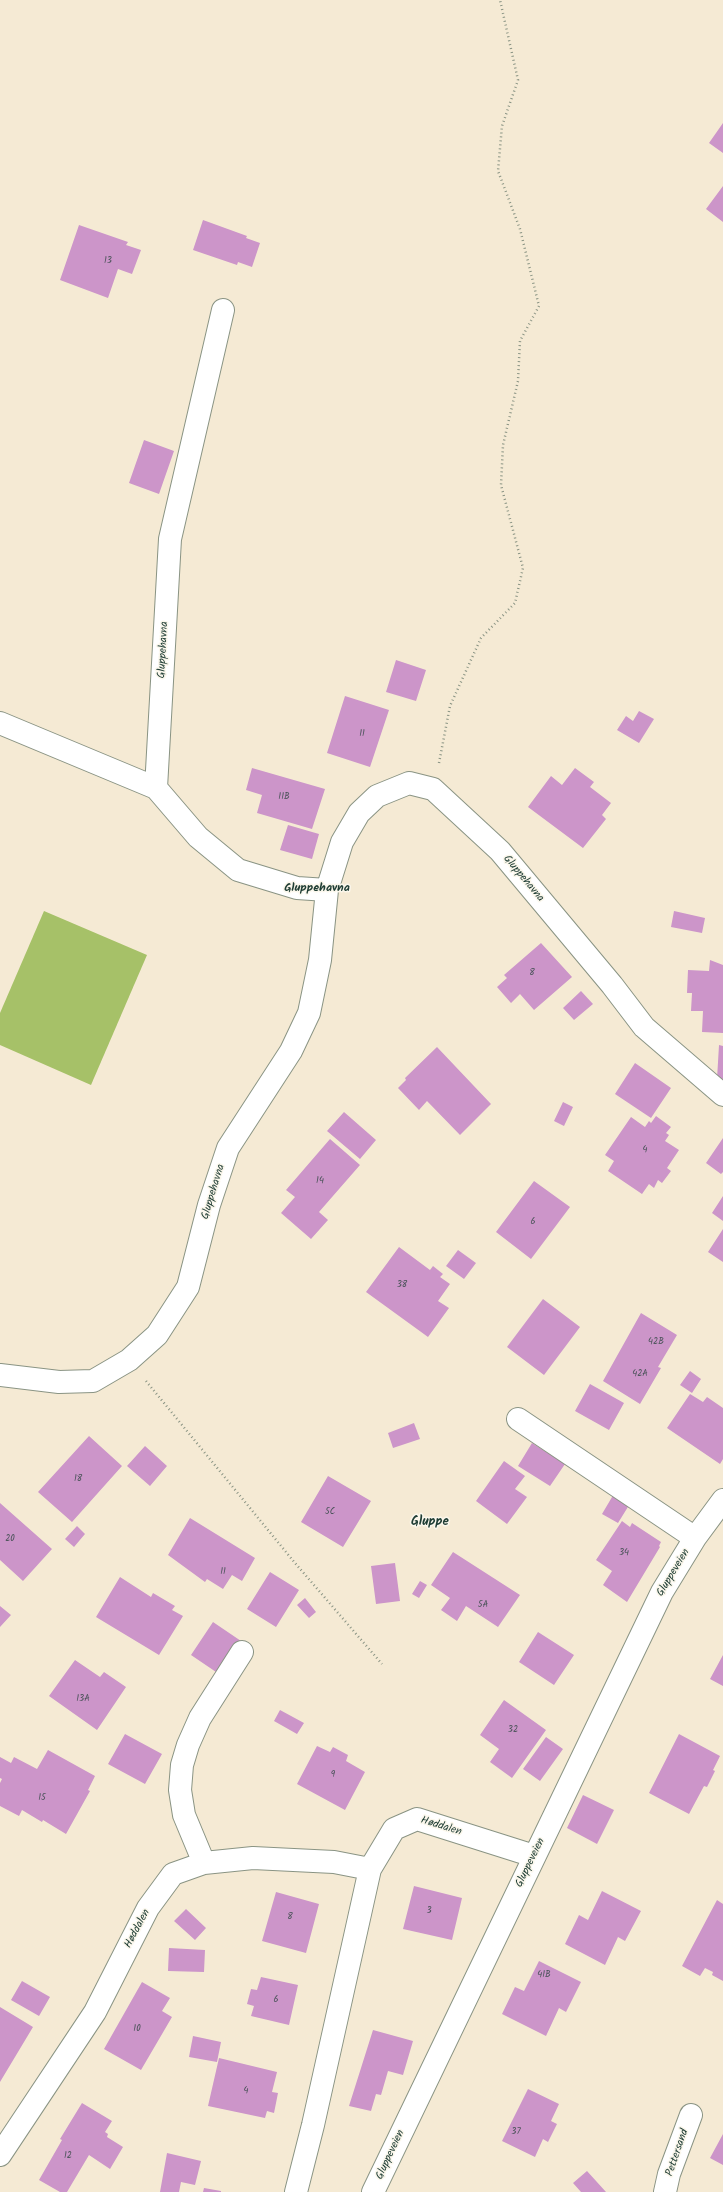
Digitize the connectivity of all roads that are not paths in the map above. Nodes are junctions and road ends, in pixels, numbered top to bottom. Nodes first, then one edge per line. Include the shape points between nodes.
1 (223, 310) dead end
2 (0, 723) edge
3 (156, 788) junction
4 (327, 890) junction
5 (723, 1095) edge
6 (0, 1375) edge
7 (518, 1419) dead end
8 (723, 1500) edge
9 (695, 1538) junction
10 (242, 1652) dead end
11 (534, 1856) junction
12 (204, 1863) junction
13 (370, 1869) junction
14 (691, 2115) dead end
15 (0, 2155) edge
16 (296, 2192) edge
17 (373, 2192) edge
18 (665, 2192) edge

1 - 3 street, Gluppehavna via 170,539
2 - 3 street
3 - 4 street via 198,837 238,870 297,888
4 - 5 street, Gluppehavna via 342,842 359,812 377,796 409,783 434,789 500,851 644,1027
4 - 6 street, Gluppehavna via 320,960 309,1013 291,1051 228,1148 209,1205 188,1287 157,1335 129,1360 93,1381 59,1382
7 - 9 street, Gluppeveien
8 - 9 street, Gluppeveien
9 - 11 street, Gluppeveien via 662,1592
10 - 12 street via 200,1718 182,1765 180,1790 184,1815
11 - 13 street, Høddalen via 417,1819 394,1829
11 - 17 street, Gluppeveien
12 - 13 street, Høddalen via 252,1858 334,1862
12 - 15 street, Høddalen via 173,1874 148,1908 95,2012
13 - 16 street, Høddalen
14 - 18 street, Pettersand

